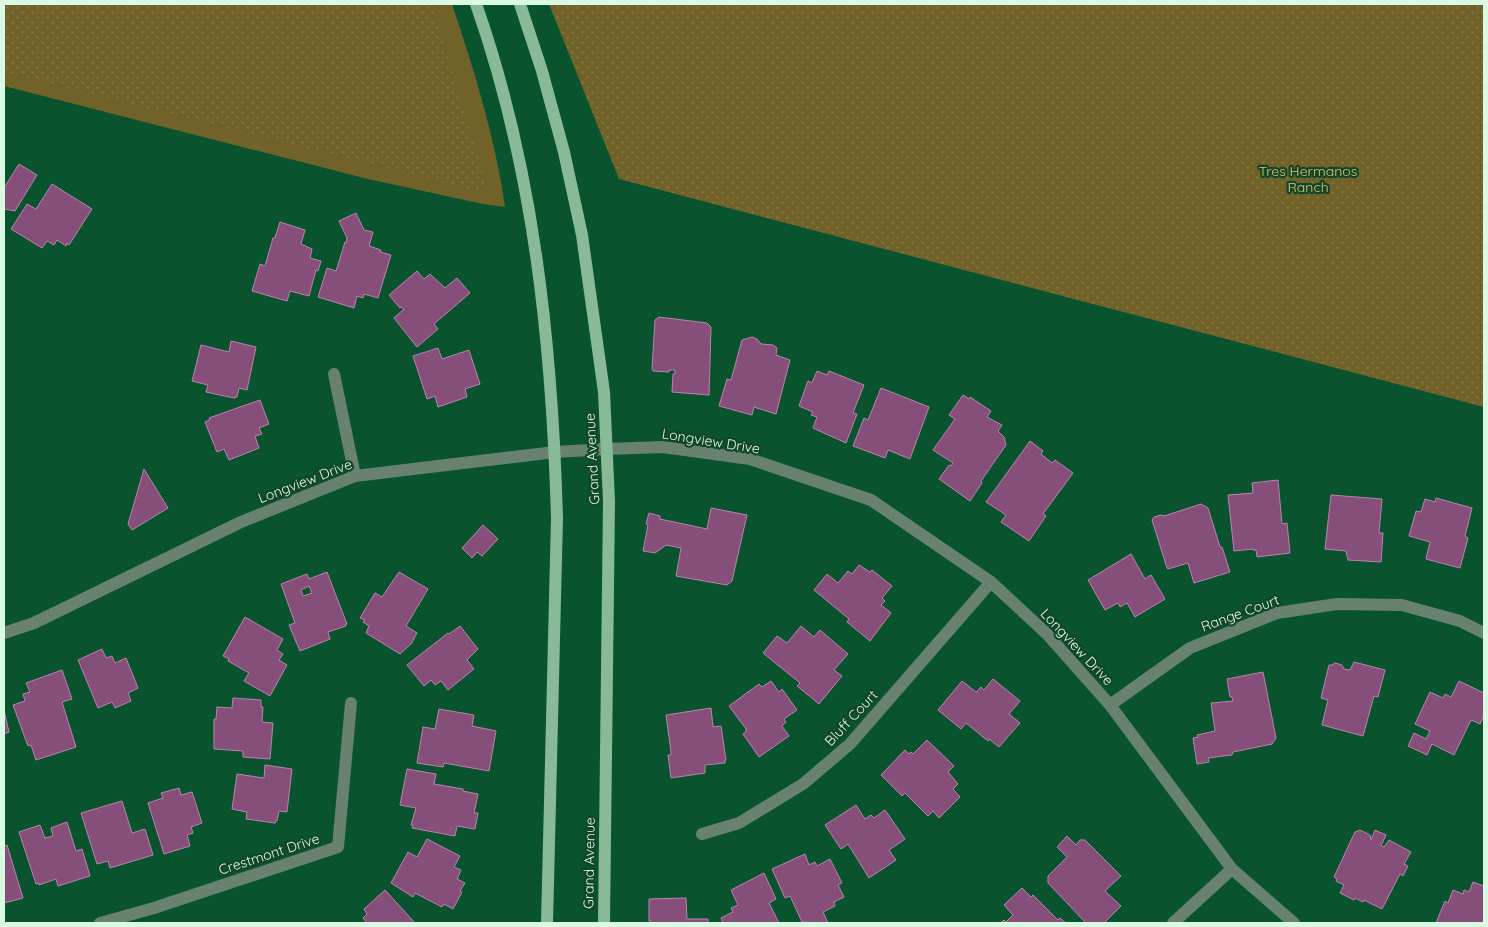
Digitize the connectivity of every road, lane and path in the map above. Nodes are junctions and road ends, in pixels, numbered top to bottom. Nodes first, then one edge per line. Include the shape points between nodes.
1 (476, 4) edge
2 (520, 4) edge
3 (334, 374) dead end
4 (607, 449) junction
5 (555, 452) junction
6 (355, 476) junction
7 (991, 582) junction
8 (4, 633) edge
9 (1484, 633) edge
10 (350, 703) dead end
11 (1110, 704) junction
12 (702, 834) dead end
13 (1232, 868) junction
14 (100, 923) edge
15 (547, 923) edge
16 (604, 923) edge
17 (1173, 923) edge
18 (1294, 923) edge

1 - 5 main road via 513,126 536,248
2 - 4 main road, Grand Avenue via 564,152 582,235 604,392
3 - 6 street
4 - 5 street, Longview Drive
4 - 7 street, Longview Drive via 663,447 750,459 871,500
4 - 16 main road, Grand Avenue
5 - 6 street, Longview Drive
5 - 15 main road via 557,518
6 - 8 street, Longview Drive via 241,522 34,623
7 - 11 street, Longview Drive via 1047,634
7 - 12 street, Bluff Court via 850,744 795,789 740,823
9 - 11 street, Range Court via 1460,621 1402,605 1337,604 1277,613 1190,648
10 - 14 street, Crestmont Drive via 338,847
11 - 13 street, Longview Drive
13 - 17 street
13 - 18 street, Longview Drive

